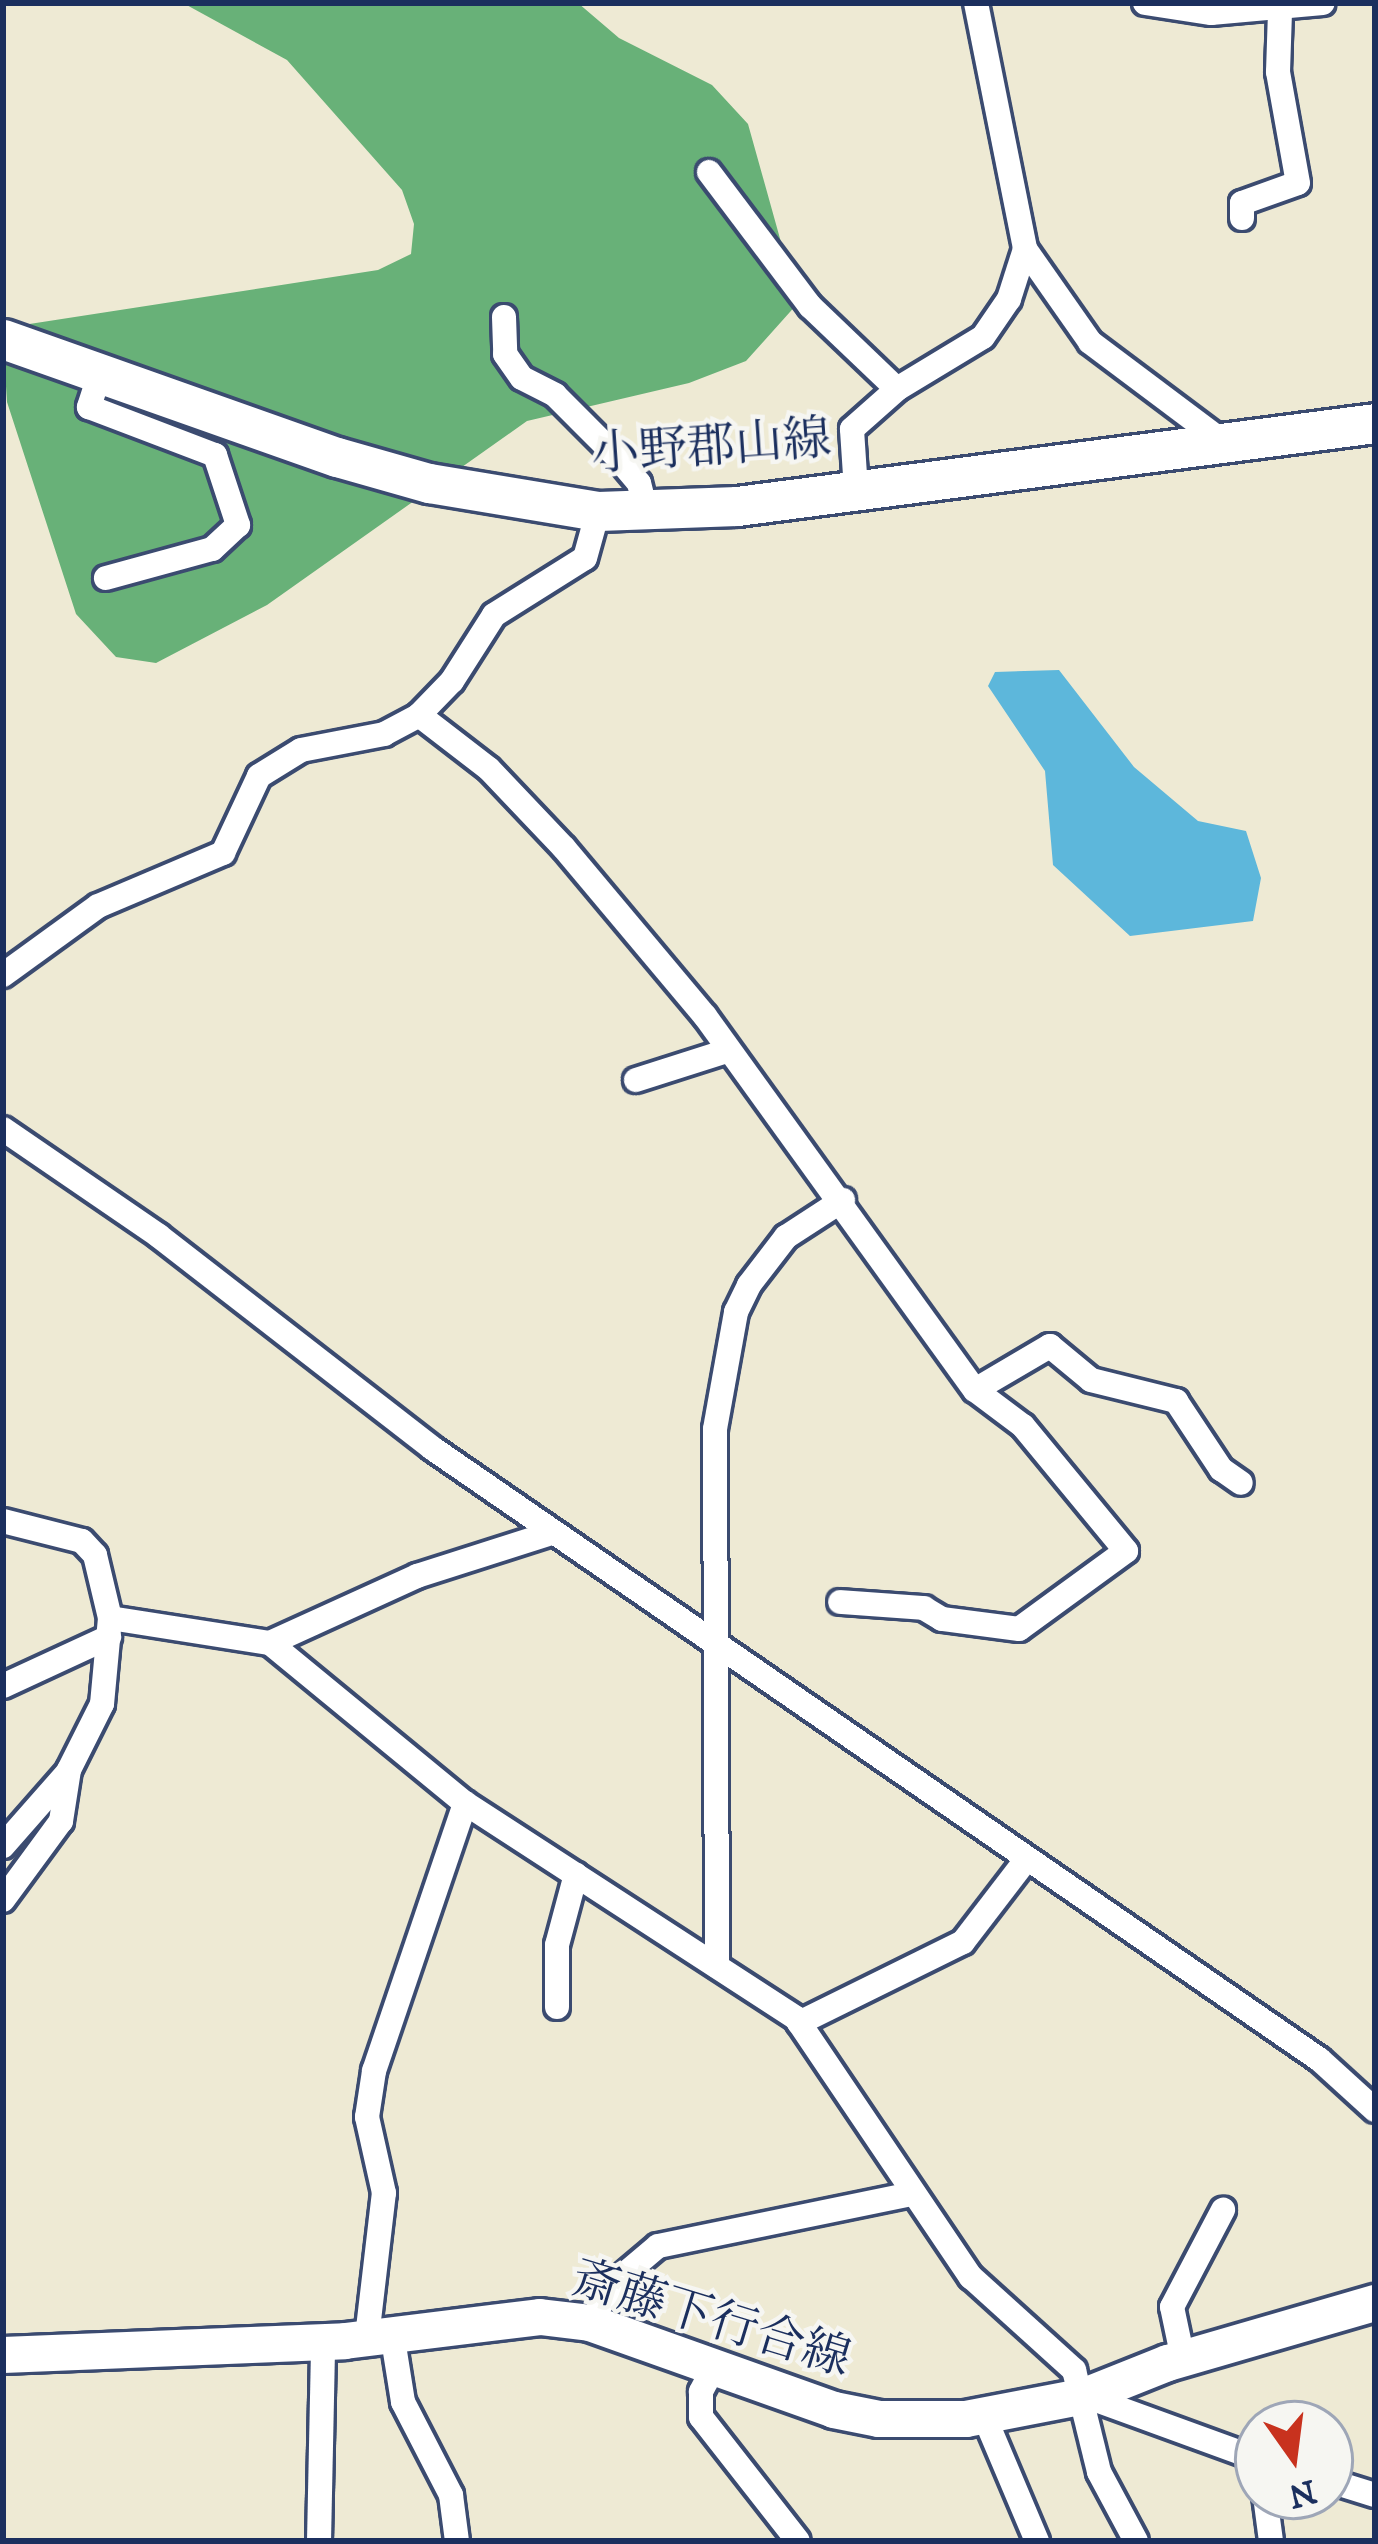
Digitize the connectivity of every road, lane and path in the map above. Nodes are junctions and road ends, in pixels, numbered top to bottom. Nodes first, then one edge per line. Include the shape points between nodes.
1 (976, 3) edge
2 (1145, 3) edge
3 (1323, 3) edge
4 (1280, 11) junction
5 (709, 172) dead end
6 (1242, 218) dead end
7 (1025, 249) junction
8 (504, 317) dead end
9 (3, 339) edge
10 (100, 373) junction
11 (897, 389) junction
12 (1375, 423) edge
13 (1222, 442) junction
14 (856, 490) junction
15 (598, 512) junction
16 (646, 512) junction
17 (106, 578) dead end
18 (418, 715) junction
19 (3, 975) edge
20 (724, 1052) junction
21 (637, 1080) dead end
22 (3, 1129) edge
23 (843, 1200) junction
24 (975, 1390) junction
25 (1241, 1483) dead end
26 (3, 1521) edge
27 (552, 1532) junction
28 (840, 1602) dead end
29 (110, 1627) junction
30 (270, 1643) junction
31 (717, 1647) junction
32 (3, 1686) edge
33 (69, 1770) junction
34 (465, 1803) junction
35 (3, 1846) edge
36 (1026, 1860) junction
37 (576, 1874) junction
38 (3, 1900) edge
39 (717, 1966) junction
40 (557, 2007) dead end
41 (800, 2023) junction
42 (1375, 2110) edge
43 (911, 2194) junction
44 (1223, 2210) dead end
45 (1375, 2302) edge
46 (590, 2323) junction
47 (379, 2336) junction
48 (323, 2342) junction
49 (3, 2355) edge
50 (1183, 2359) junction
51 (713, 2368) junction
52 (1085, 2396) junction
53 (985, 2418) junction
54 (1234, 2450) edge
55 (791, 2539) edge
56 (319, 2541) edge
57 (457, 2541) edge
58 (1037, 2541) edge
59 (1136, 2541) edge

1 - 7 street
2 - 4 street
3 - 4 street
4 - 6 street via 1278,72 1298,183 1242,203
5 - 11 street via 810,306
7 - 11 street via 1009,299 983,337
7 - 13 street via 1090,342
8 - 16 street via 505,354 522,379 555,395 617,457 639,483
9 - 10 main road, 小野郡山線
10 - 15 main road, 小野郡山線 via 430,483
10 - 17 street via 89,407 215,454 238,525 212,549
11 - 14 street via 852,429
12 - 13 main road, 小野郡山線
13 - 14 main road, 小野郡山線
14 - 16 main road, 小野郡山線
15 - 16 main road, 小野郡山線
15 - 18 street via 584,558 494,615 452,681
18 - 19 street via 385,734 301,750 259,776 223,853 98,906
18 - 20 street via 488,769 564,848 705,1016
20 - 21 street
20 - 23 street
22 - 27 street
23 - 24 street
23 - 31 street via 766,1257 736,1312 715,1429
24 - 25 street via 1050,1346 1091,1380 1176,1401 1221,1469
24 - 28 street via 1023,1426 1126,1551 1018,1629 942,1619 924,1608
26 - 29 street via 82,1541 95,1555
27 - 30 street via 417,1576
27 - 31 street
29 - 30 street
29 - 32 street
29 - 33 street via 102,1704
30 - 34 street
31 - 36 street
31 - 39 street
33 - 35 street
33 - 38 street via 62,1821
34 - 37 street
34 - 47 street via 374,2071 367,2117 384,2192
36 - 41 street via 963,1942
36 - 42 street via 1320,2060
37 - 39 street
37 - 40 street via 557,1946
39 - 41 street
41 - 43 street
43 - 46 street via 658,2246 613,2284
43 - 52 street via 971,2277 1074,2370
44 - 50 street via 1172,2307
45 - 50 main road, 斎藤下行合線
46 - 47 main road, 斎藤下行合線 via 476,2320
46 - 51 main road, 斎藤下行合線
47 - 48 main road, 斎藤下行合線
47 - 57 street via 452,2495
48 - 49 main road, 斎藤下行合線
48 - 56 street
50 - 52 main road, 斎藤下行合線
51 - 53 main road, 斎藤下行合線 via 879,2419
51 - 55 street via 701,2417
52 - 53 main road, 斎藤下行合線
52 - 54 street
52 - 59 street via 1099,2473
53 - 58 street

